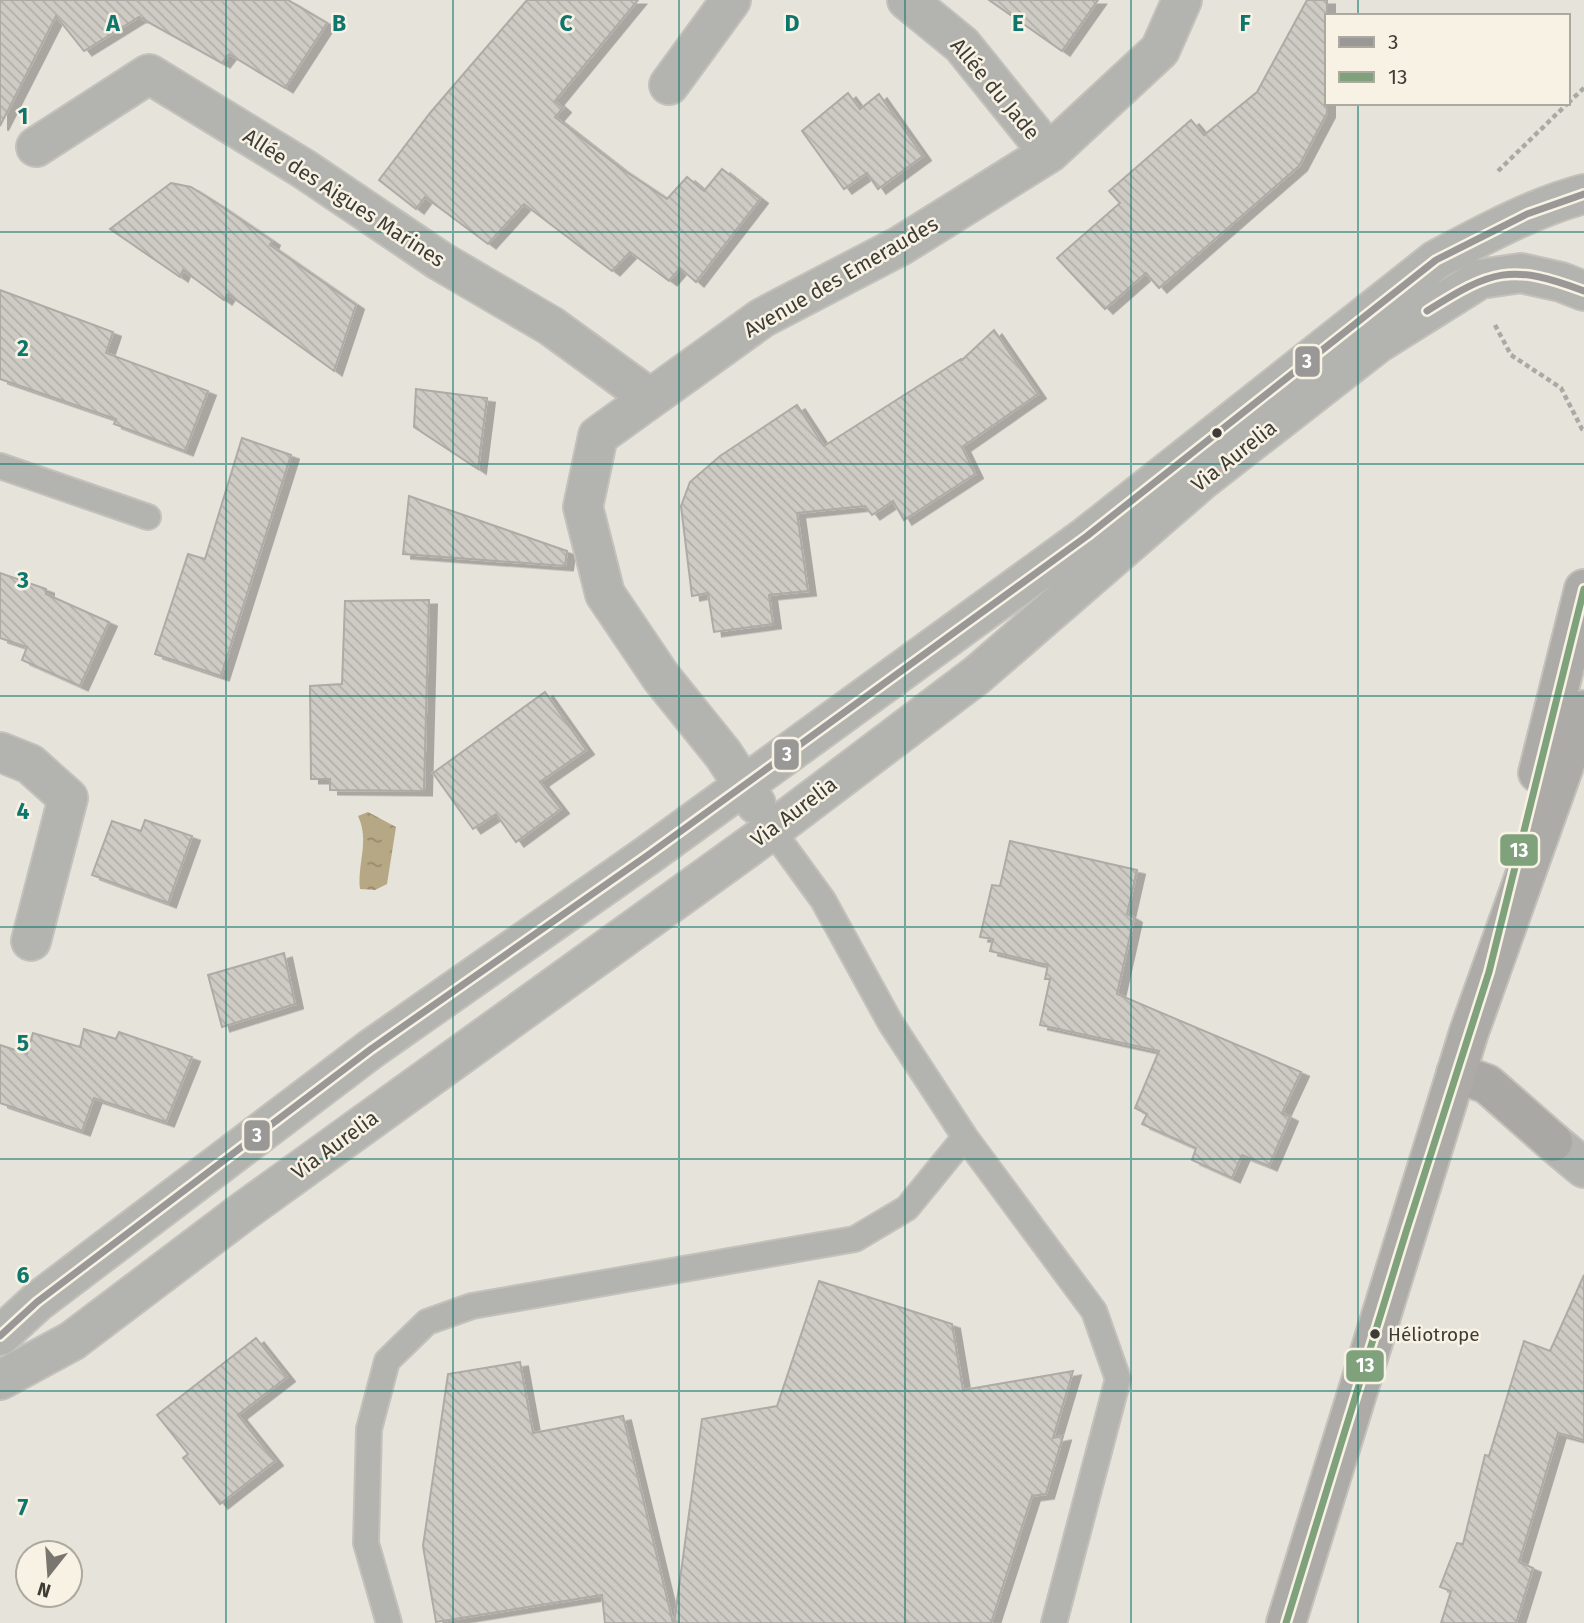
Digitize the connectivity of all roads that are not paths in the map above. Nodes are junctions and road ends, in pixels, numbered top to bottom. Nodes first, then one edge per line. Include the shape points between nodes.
1 (730, 0) edge
2 (907, 0) edge
3 (1182, 0) edge
4 (669, 85) dead end
5 (36, 147) dead end
6 (1049, 153) junction
7 (1584, 194) edge
8 (1584, 291) edge
9 (650, 398) junction
10 (0, 466) edge
11 (148, 517) dead end
12 (1584, 589) edge
13 (1584, 710) edge
14 (0, 752) edge
15 (744, 783) junction
16 (772, 830) junction
17 (31, 941) dead end
18 (1489, 972) junction
19 (1456, 1073) junction
20 (965, 1137) junction
21 (1584, 1168) edge
22 (0, 1336) edge
23 (0, 1380) edge
24 (389, 1623) edge
25 (1055, 1623) edge
26 (1286, 1623) edge

1 - 4 street
2 - 6 street, Allée du Jade via 962,45
3 - 6 street, Avenue des Emeraudes via 1160,50
5 - 9 street, Allée des Aigues Marines via 149,74 551,327
6 - 9 street, Avenue des Emeraudes via 900,246 762,318
7 - 15 street, Via Aurelia via 1436,260 1087,536
8 - 16 street, Via Aurelia via 1521,273 1480,279 1378,343 1202,480 977,675
9 - 15 street, Avenue des Emeraudes via 598,436 583,508 605,594 661,677
10 - 11 lane
12 - 18 main road
13 - 18 main road
14 - 17 street via 30,764 68,798
15 - 16 street, Avenue des Emeraudes
15 - 22 street, Via Aurelia via 648,856 370,1049 37,1301
16 - 20 lane via 823,900 890,1022
16 - 23 street, Via Aurelia via 72,1341
18 - 19 main road
19 - 21 street via 1488,1084
19 - 26 main road
20 - 24 lane via 908,1208 855,1239 472,1306 427,1322 387,1362 369,1429 366,1543
20 - 25 lane via 1094,1311 1118,1380

